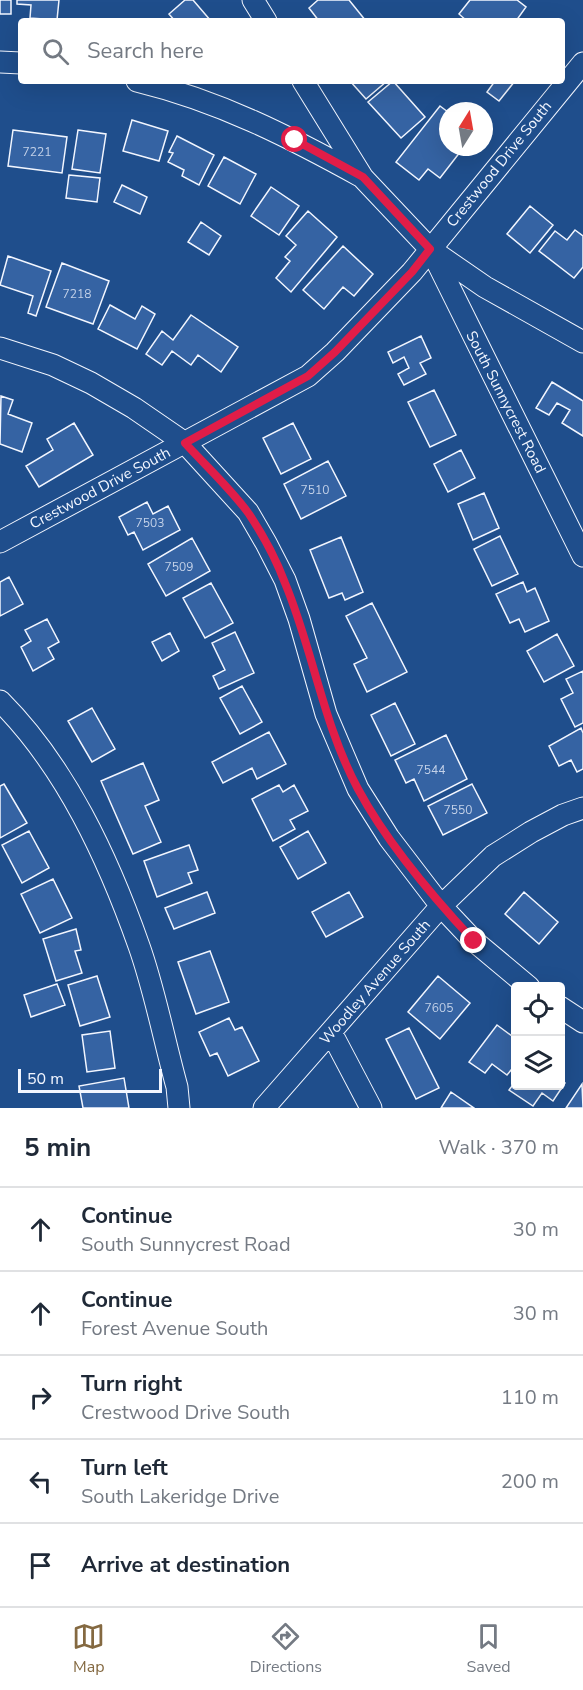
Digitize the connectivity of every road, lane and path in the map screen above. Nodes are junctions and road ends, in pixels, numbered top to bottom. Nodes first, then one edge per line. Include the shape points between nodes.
1 (253, 0) edge
2 (264, 18) edge
3 (0, 62) edge
4 (18, 63) edge
5 (583, 63) edge
6 (150, 84) edge
7 (305, 84) edge
8 (363, 177) junction
9 (430, 249) junction
10 (583, 342) edge
11 (0, 348) edge
12 (185, 443) junction
13 (0, 542) edge
14 (583, 556) edge
15 (0, 701) edge
16 (583, 808) edge
17 (441, 906) junction
18 (523, 982) edge
19 (565, 1010) edge
20 (583, 1022) edge
21 (331, 1032) junction
22 (179, 1108) edge
23 (264, 1108) edge
24 (371, 1108) edge

1 - 2 street
3 - 4 street
5 - 9 street, Crestwood Drive South
6 - 8 street via 238,113
7 - 8 street
8 - 9 street
9 - 10 street via 485,287
9 - 12 street, Crestwood Drive South via 308,376
9 - 14 street, South Sunnycrest Road
11 - 12 street via 53,365 91,383
12 - 13 street, Crestwood Drive South
12 - 17 street via 248,512 266,543 285,580 326,714 358,789
15 - 22 street via 46,756 105,860 139,947 177,1087
16 - 17 street, Woodley Avenue South via 531,832 493,856
17 - 18 street via 474,941
17 - 21 street, Woodley Avenue South
19 - 20 street
21 - 23 street, Woodley Avenue South
21 - 24 street

